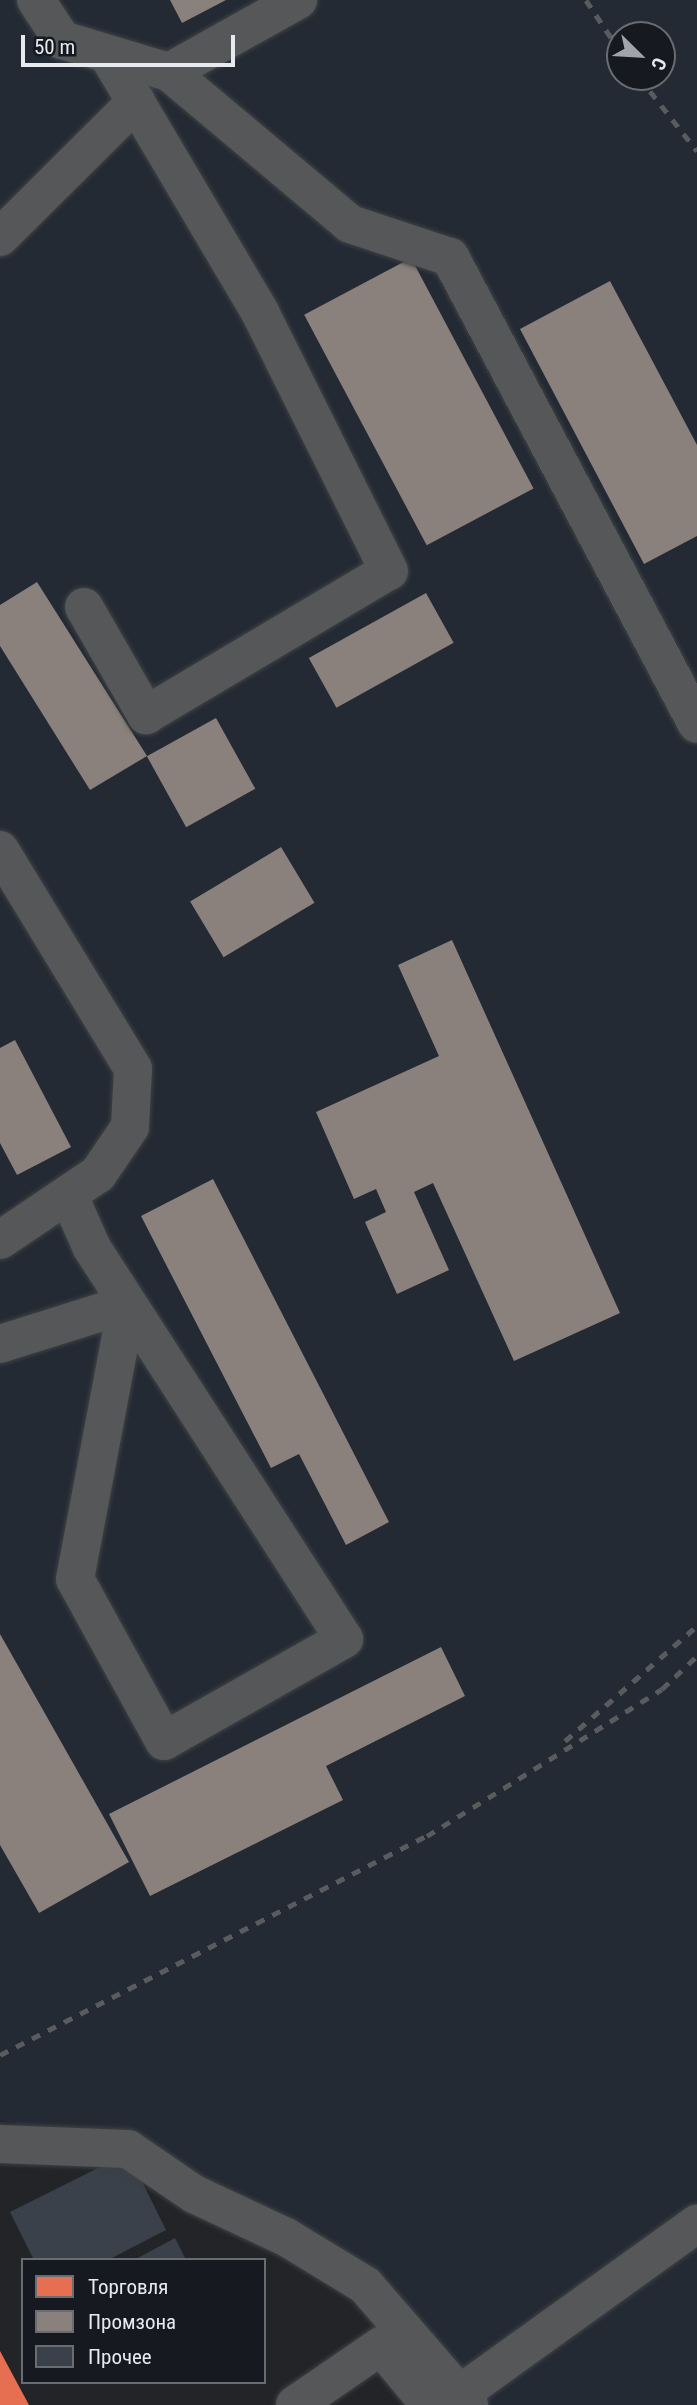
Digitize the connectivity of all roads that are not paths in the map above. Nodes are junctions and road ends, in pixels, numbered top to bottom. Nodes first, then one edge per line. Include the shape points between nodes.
1 (36, 0) edge
2 (298, 0) edge
3 (110, 58) junction
4 (169, 72) junction
5 (136, 102) junction
6 (0, 237) edge
7 (84, 607) dead end
8 (697, 724) edge
9 (1, 852) edge
10 (69, 1196) junction
11 (0, 1240) edge
12 (127, 1304) junction
13 (0, 1344) edge
14 (0, 2144) edge
15 (697, 2224) edge
16 (453, 2401) edge
17 (295, 2405) edge

1 - 3 lane via 62,40
2 - 4 lane
3 - 4 lane
3 - 5 lane
4 - 8 lane via 350,224 450,257
5 - 6 lane
5 - 7 lane via 260,312 389,571 146,715
9 - 10 lane via 133,1069 130,1127 98,1174
10 - 11 lane
10 - 12 lane via 91,1246
12 - 12 lane via 344,1639 164,1741 75,1579
12 - 13 lane
14 - 16 lane via 128,2149 194,2193 365,2285
15 - 16 lane
16 - 17 lane via 381,2346

